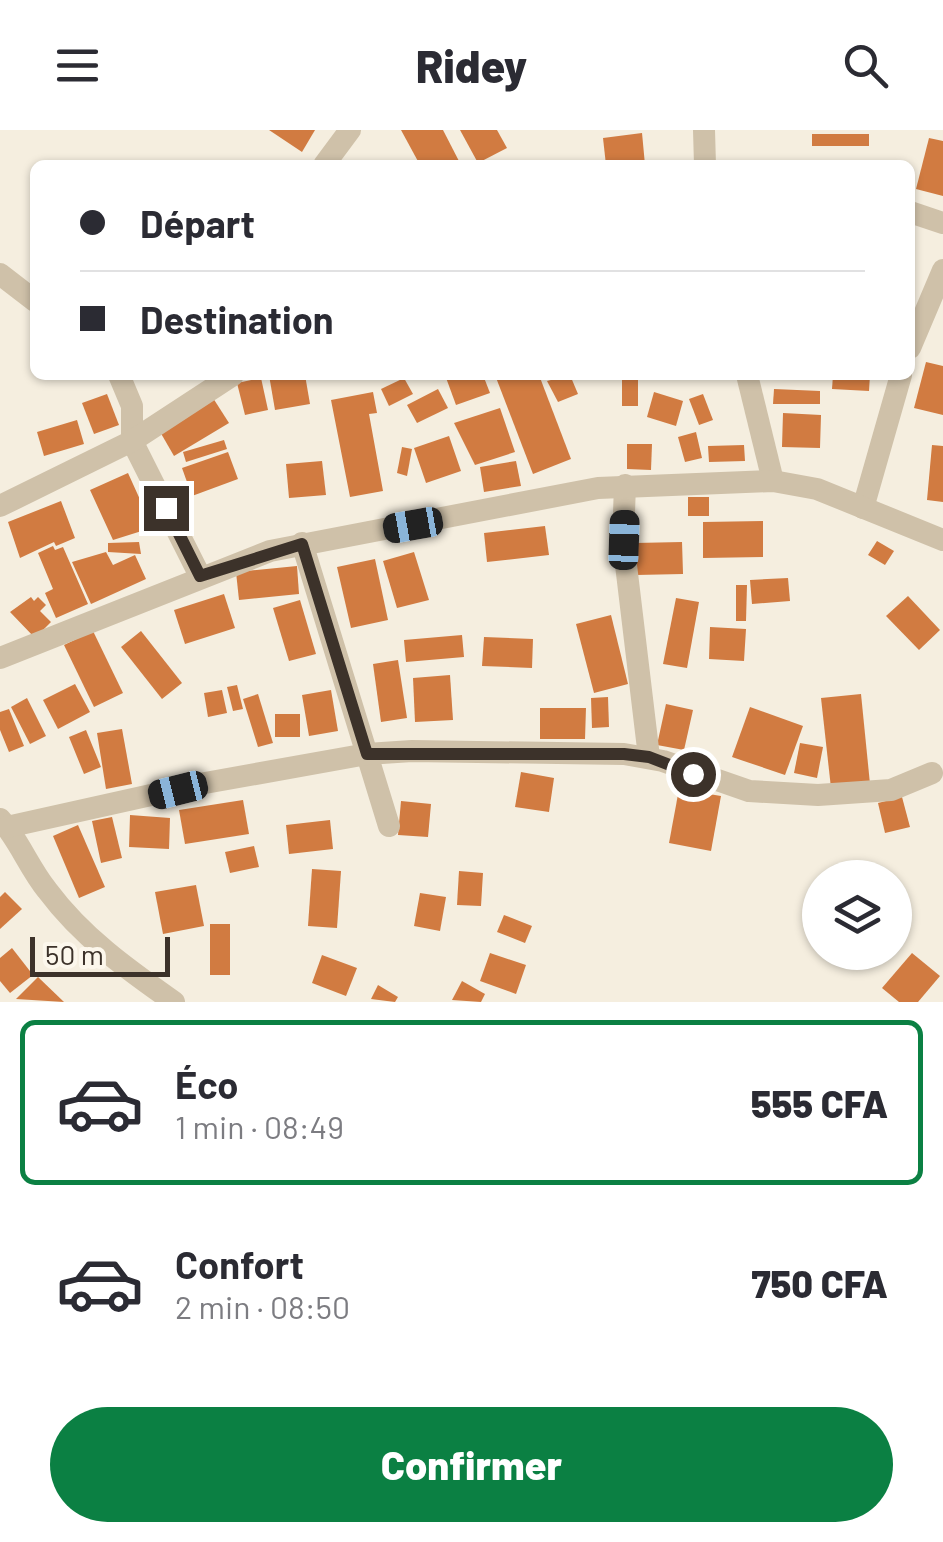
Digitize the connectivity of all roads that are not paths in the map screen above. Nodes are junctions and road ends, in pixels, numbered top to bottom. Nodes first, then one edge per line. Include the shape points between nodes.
1 (350, 130) edge
2 (704, 130) edge
3 (328, 160) edge
4 (705, 160) edge
5 (915, 214) edge
6 (943, 223) edge
7 (943, 270) edge
8 (0, 274) edge
9 (30, 297) edge
10 (915, 336) edge
11 (121, 380) edge
12 (225, 380) edge
13 (748, 380) edge
14 (899, 380) edge
15 (132, 441) junction
16 (773, 482) junction
17 (625, 485) junction
18 (0, 506) edge
19 (863, 508) junction
20 (943, 540) edge
21 (302, 544) junction
22 (200, 576) junction
23 (0, 658) edge
24 (367, 754) junction
25 (649, 757) junction
26 (932, 773) dead end
27 (4, 823) edge
28 (389, 826) dead end
29 (174, 1002) edge

1 - 3 street
2 - 4 street
5 - 6 street
7 - 10 street
8 - 9 street
11 - 15 street via 132,406
12 - 15 street
13 - 16 street
14 - 19 street
15 - 18 street
15 - 22 street
16 - 17 street
16 - 19 street via 817,489
17 - 21 street
17 - 25 street via 624,540
19 - 20 street
21 - 22 street
21 - 24 street
22 - 23 street
24 - 25 street
24 - 27 street
24 - 28 street
25 - 26 street via 724,786 800,794 890,790
27 - 29 street via 71,919 106,955

